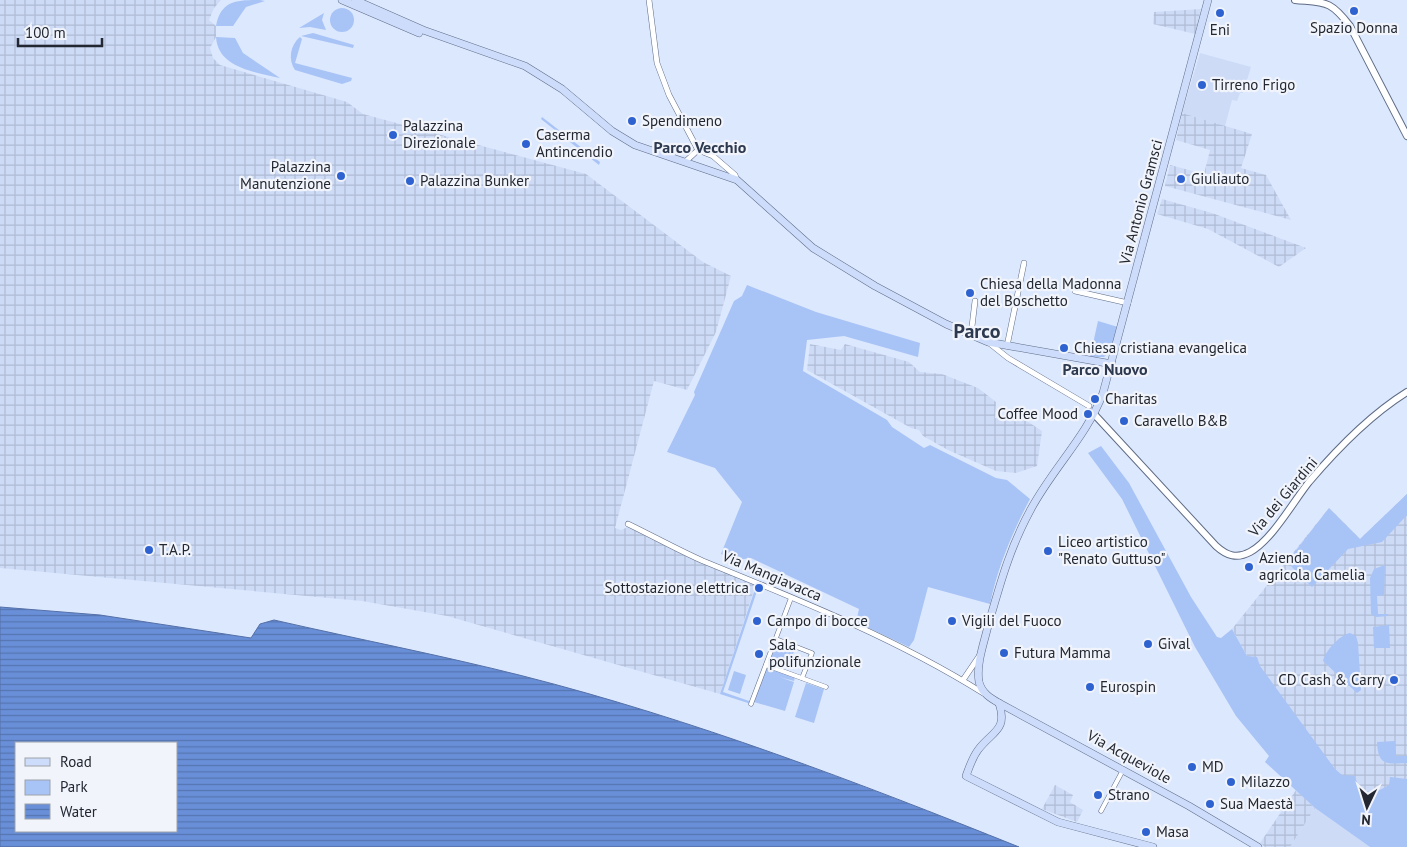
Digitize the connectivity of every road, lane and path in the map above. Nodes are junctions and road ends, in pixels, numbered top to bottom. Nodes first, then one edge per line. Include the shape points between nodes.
1 (342, 0) edge
2 (355, 0) edge
3 (649, 0) edge
4 (1208, 0) edge
5 (1295, 0) edge
6 (470, 46) junction
7 (1407, 136) edge
8 (698, 150) junction
9 (685, 162) junction
10 (736, 180) junction
11 (1024, 263) dead end
12 (1075, 291) dead end
13 (975, 302) dead end
14 (1128, 304) junction
15 (971, 334) junction
16 (988, 342) junction
17 (1007, 346) junction
18 (1112, 364) junction
19 (1407, 392) edge
20 (1089, 406) joint
21 (1095, 413) junction
22 (628, 524) dead end
23 (792, 598) junction
24 (776, 638) junction
25 (981, 652) junction
26 (766, 665) junction
27 (802, 678) junction
28 (963, 680) junction
29 (826, 687) dead end
30 (985, 694) junction
31 (999, 703) junction
32 (751, 704) dead end
33 (1123, 770) junction
34 (1101, 811) dead end
35 (1152, 847) edge
36 (1258, 847) edge

1 - 6 main road via 420,33
2 - 6 main road via 423,30
3 - 8 street via 656,63
4 - 14 main road, Via Antonio Gramsci
5 - 7 street via 1330,4 1338,10 1350,26
6 - 9 main road via 525,66 562,89 622,138 656,154
8 - 9 street
8 - 10 street via 713,156 735,175
9 - 10 main road
10 - 15 main road via 822,254 914,307
11 - 17 street
12 - 14 street
13 - 15 street
14 - 18 main road, Via Antonio Gramsci
15 - 16 main road
16 - 17 main road
16 - 20 street via 1008,358
17 - 18 main road
18 - 21 main road, Via Antonio Gramsci
19 - 21 street, Via dei Giardini via 1386,406 1349,440 1310,482 1261,544 1242,556 1223,553
20 - 21 street
21 - 25 main road, Via Antonio Gramsci via 1033,506 1018,535 1006,562
22 - 23 street, Via Mangiavacca via 703,561
23 - 24 street
23 - 28 street, Via Mangiavacca via 884,638
24 - 26 street
24 - 27 street via 812,653
25 - 28 street, Via Antonio Gramsci
25 - 30 main road, Via Antonio Gramsci via 979,682
26 - 27 street
26 - 32 street
27 - 29 street
28 - 30 street, Via Mangiavacca
30 - 31 main road, Via Acqueviole
31 - 33 main road, Via Acqueviole
31 - 35 main road via 1002,724 977,751 966,776 1058,822
33 - 34 street
33 - 36 main road, Via Acqueviole

